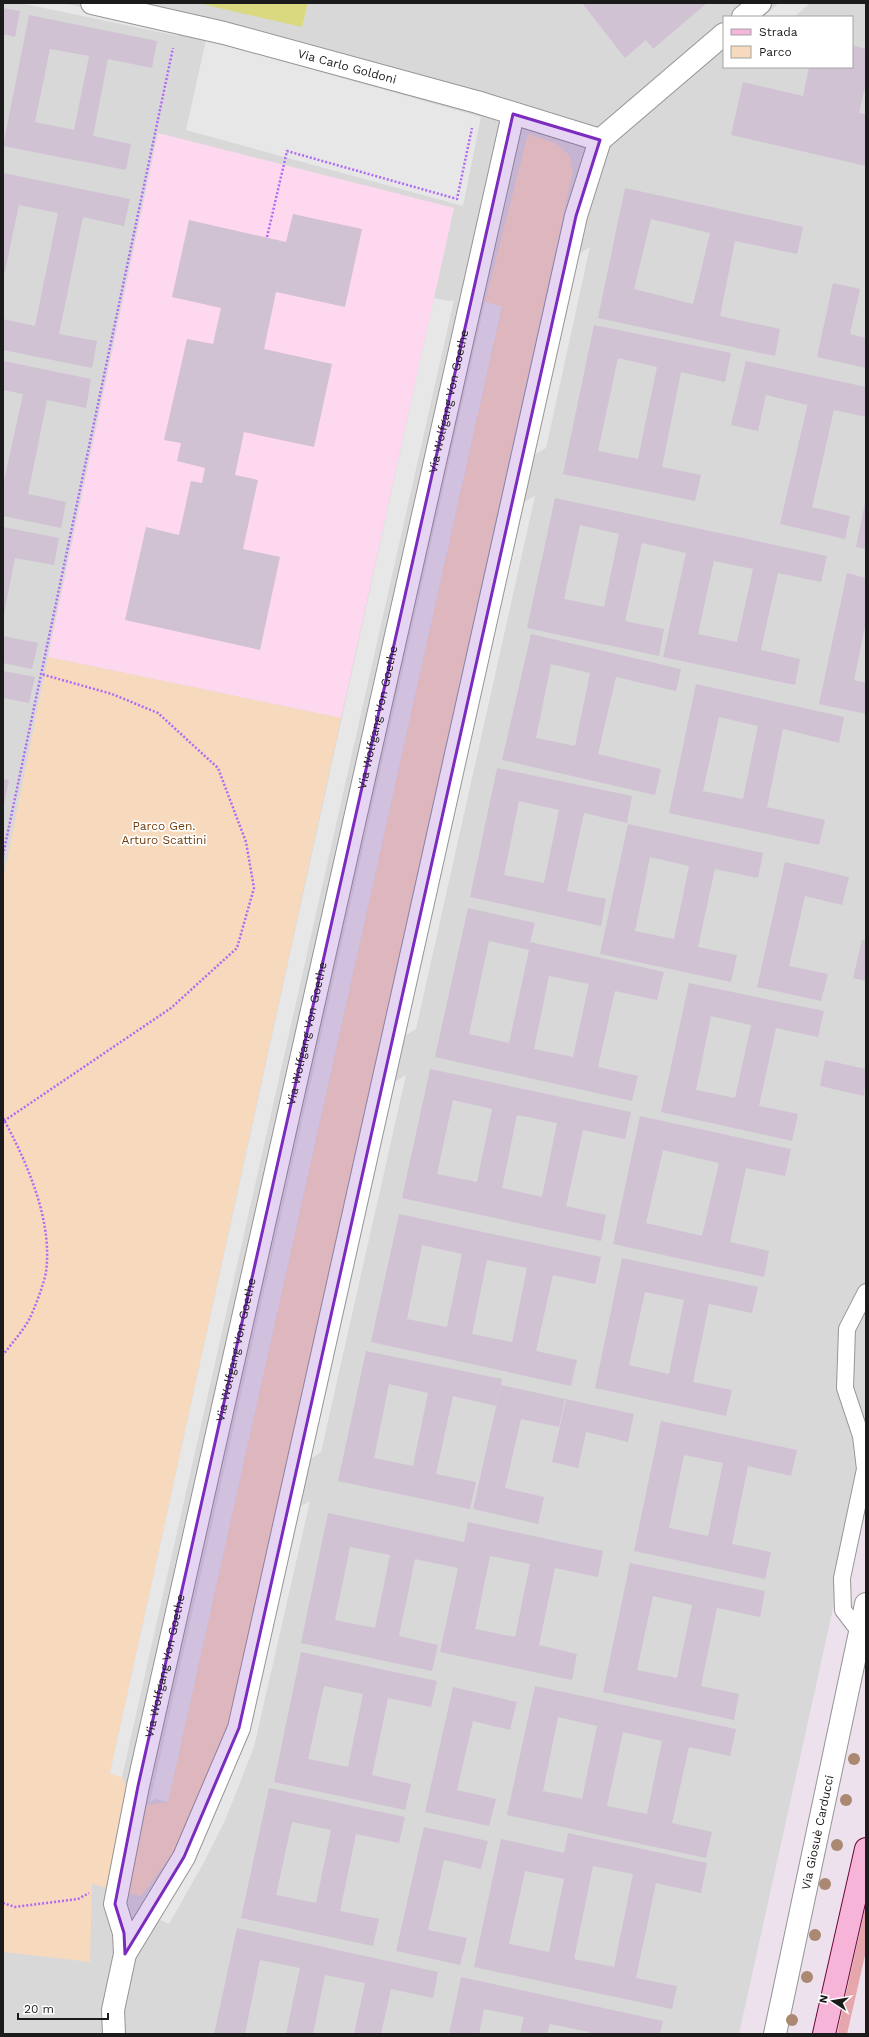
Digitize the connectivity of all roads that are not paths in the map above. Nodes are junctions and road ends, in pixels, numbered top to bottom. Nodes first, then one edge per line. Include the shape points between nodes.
1 (92, 3) edge
2 (760, 3) edge
3 (744, 16) edge
4 (723, 35) edge
5 (513, 114) junction
6 (600, 140) junction
7 (866, 1292) edge
8 (866, 1604) edge
9 (859, 1632) junction
10 (866, 1849) edge
11 (125, 1954) junction
12 (114, 2034) edge
13 (774, 2034) edge
14 (824, 2034) edge

1 - 5 street, Via Carlo Goldoni via 224,32
2 - 3 street
4 - 6 street
5 - 6 street, Via Carlo Goldoni
5 - 11 street, Via Wolfgang Von Goethe via 138,1786 115,1904 124,1933
6 - 11 street, Via Wolfgang Von Goethe via 576,216 239,1728 184,1857
7 - 9 lane via 847,1329 844,1388 861,1436 865,1469 842,1578 843,1610
8 - 9 street, Via Giosuè Carducci
9 - 13 street, Via Giosuè Carducci
10 - 14 main road
11 - 12 street, Via Wolfgang Von Goethe via 113,2010

